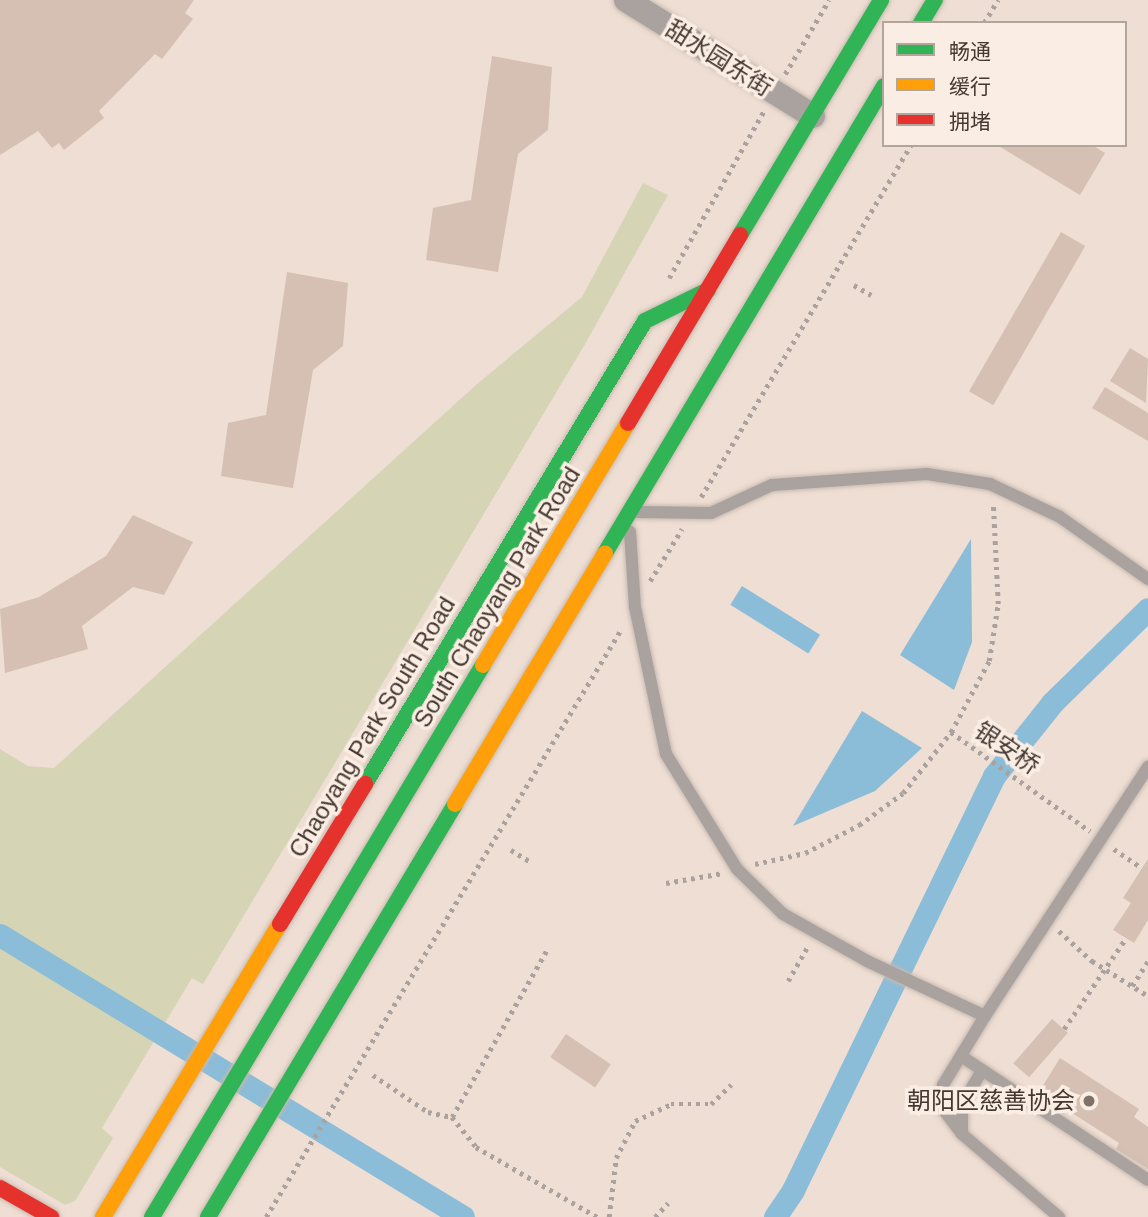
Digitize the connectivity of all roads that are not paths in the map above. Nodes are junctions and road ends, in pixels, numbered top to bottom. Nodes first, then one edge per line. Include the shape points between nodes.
1 (626, 0) edge
2 (881, 0) edge
3 (935, 0) edge
4 (922, 21) edge
5 (882, 89) edge
6 (813, 116) junction
7 (708, 290) junction
8 (629, 512) junction
9 (1148, 579) edge
10 (1148, 767) edge
11 (985, 1016) junction
12 (961, 1056) junction
13 (982, 1071) junction
14 (962, 1135) junction
15 (1148, 1180) edge
16 (0, 1188) edge
17 (45, 1215) edge
18 (103, 1217) edge
19 (152, 1217) edge
20 (208, 1217) edge
21 (1059, 1217) edge

1 - 6 street, 甜水园东街
2 - 6 main road, South Chaoyang Park Road
3 - 4 main road
5 - 8 main road
6 - 7 main road, South Chaoyang Park Road
7 - 18 main road, Chaoyang Park South Road via 645,321
7 - 19 main road, South Chaoyang Park Road
8 - 9 lane via 711,513 772,485 844,476 927,474 990,484 1060,517 1134,564
8 - 11 lane via 635,607 666,754 737,869 783,914 867,961
8 - 20 main road
10 - 11 lane
11 - 12 lane
12 - 13 lane
12 - 14 lane via 943,1085 940,1105
13 - 14 lane via 962,1104
13 - 15 lane
14 - 21 lane
16 - 17 main road

